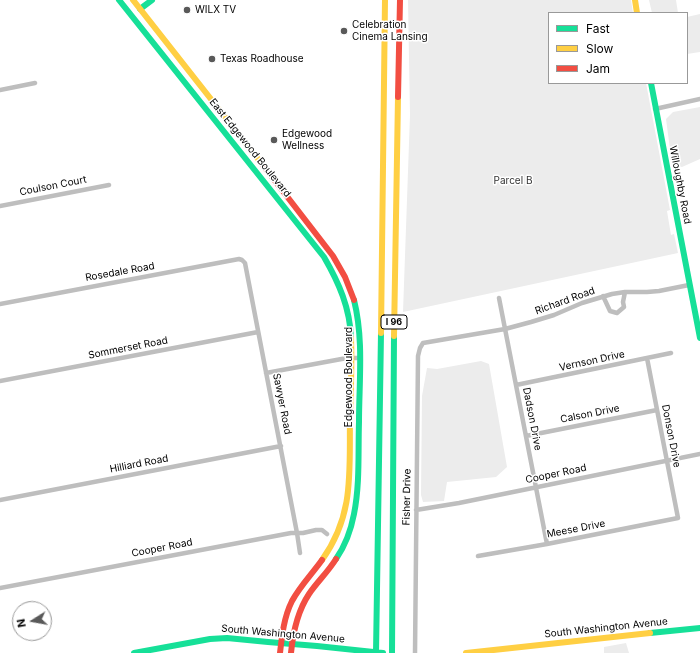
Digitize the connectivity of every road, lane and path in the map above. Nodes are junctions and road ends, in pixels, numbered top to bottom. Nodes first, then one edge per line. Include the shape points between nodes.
1 (119, 0) edge
2 (133, 0) edge
3 (152, 0) edge
4 (385, 0) edge
5 (400, 0) edge
6 (635, 0) edge
7 (140, 9) junction
8 (637, 12) edge
9 (137, 22) junction
10 (172, 49) junction
11 (174, 68) junction
12 (198, 82) junction
13 (35, 83) dead end
14 (651, 84) edge
15 (187, 85) junction
16 (0, 90) edge
17 (700, 99) edge
18 (212, 101) junction
19 (656, 109) junction
20 (251, 164) junction
21 (109, 185) dead end
22 (280, 187) junction
23 (0, 206) edge
24 (289, 212) junction
25 (315, 231) junction
26 (310, 238) junction
27 (242, 260) joint
28 (337, 261) junction
29 (689, 285) junction
30 (625, 292) junction
31 (603, 296) junction
32 (499, 298) dead end
33 (0, 304) edge
34 (505, 329) junction
35 (258, 332) junction
36 (700, 338) edge
37 (423, 343) joint
38 (671, 353) dead end
39 (351, 358) junction
40 (360, 358) junction
41 (647, 358) junction
42 (266, 373) junction
43 (0, 381) edge
44 (516, 385) junction
45 (657, 410) junction
46 (526, 436) junction
47 (281, 446) junction
48 (700, 454) edge
49 (667, 460) junction
50 (536, 487) junction
51 (0, 500) edge
52 (416, 510) junction
53 (678, 518) joint
54 (297, 533) junction
55 (327, 534) dead end
56 (547, 544) junction
57 (300, 553) dead end
58 (478, 556) dead end
59 (312, 573) junction
60 (0, 588) edge
61 (305, 599) junction
62 (700, 628) edge
63 (281, 642) junction
64 (292, 644) junction
65 (134, 653) edge
66 (280, 653) edge
67 (291, 653) edge
68 (376, 653) edge
69 (383, 653) edge
70 (392, 653) edge
71 (415, 653) edge
72 (466, 653) edge

1 - 9 main road, East Edgewood Boulevard
2 - 7 main road
3 - 7 main road
4 - 68 main road, I 96
5 - 70 main road, I 96
6 - 8 main road
7 - 10 main road
9 - 10 main road via 143,25 166,54
9 - 11 main road, East Edgewood Boulevard
10 - 12 main road, Edgewood Boulevard
11 - 12 main road via 175,64 179,64
11 - 15 main road, East Edgewood Boulevard
12 - 18 main road, Edgewood Boulevard
13 - 16 street
14 - 19 main road, Willoughby Road
15 - 18 main road via 193,87 205,102
15 - 20 main road, East Edgewood Boulevard
17 - 19 street
18 - 22 main road, Edgewood Boulevard
19 - 29 main road, Willoughby Road
20 - 22 main road via 256,166 272,186
20 - 24 main road, East Edgewood Boulevard
21 - 23 street, Coulson Court
22 - 25 main road, Edgewood Boulevard
24 - 25 main road via 296,211 310,230
24 - 26 main road, East Edgewood Boulevard
25 - 28 main road, Edgewood Boulevard
26 - 28 main road via 316,241 329,260
26 - 39 main road, East Edgewood Boulevard via 335,275 341,290 349,317
27 - 33 street, Rosedale Road
27 - 35 street, Sawyer Road via 245,263
28 - 40 main road, Edgewood Boulevard via 355,303
29 - 30 street, Richard Road via 659,291
29 - 36 main road, Willoughby Road
30 - 31 street, Richard Road
30 - 31 street via 624,308 617,313 610,311
31 - 34 street, Richard Road via 554,316
32 - 34 street, Dadson Drive
34 - 37 street, Richard Road
34 - 44 street, Dadson Drive
35 - 42 street, Sawyer Road
35 - 43 street, Sommerset Road
37 - 52 street, Fisher Drive via 418,356
38 - 41 street, Vernson Drive
39 - 40 street
39 - 42 street
39 - 59 main road, East Edgewood Boulevard via 348,502 335,540
40 - 61 main road, Edgewood Boulevard via 357,504 350,532 338,556
41 - 44 street, Vernson Drive
41 - 45 street, Donson Drive
42 - 47 street, Sawyer Road
44 - 46 street, Dadson Drive
45 - 46 street, Calson Drive
45 - 49 street, Donson Drive
46 - 50 street, Dadson Drive
47 - 51 street, Hilliard Road
47 - 54 street, Sawyer Road
48 - 49 street, Cooper Road
49 - 50 street, Cooper Road
49 - 53 street, Donson Drive
50 - 52 street, Cooper Road
50 - 56 street, Dadson Drive
52 - 71 street, Fisher Drive
53 - 56 street, Meese Drive
54 - 55 street, Cooper Road via 322,530
54 - 57 street, Sawyer Road
54 - 60 street, Cooper Road
56 - 58 street, Meese Drive
59 - 61 main road via 315,572 318,576 306,593
59 - 63 main road, East Edgewood Boulevard via 292,603
61 - 64 main road, Edgewood Boulevard via 296,619
62 - 72 main road, South Washington Avenue
63 - 64 main road, South Washington Avenue
63 - 65 main road, South Washington Avenue via 223,637
63 - 66 main road, East Edgewood Boulevard
64 - 67 main road, Edgewood Boulevard
64 - 69 main road, South Washington Avenue

